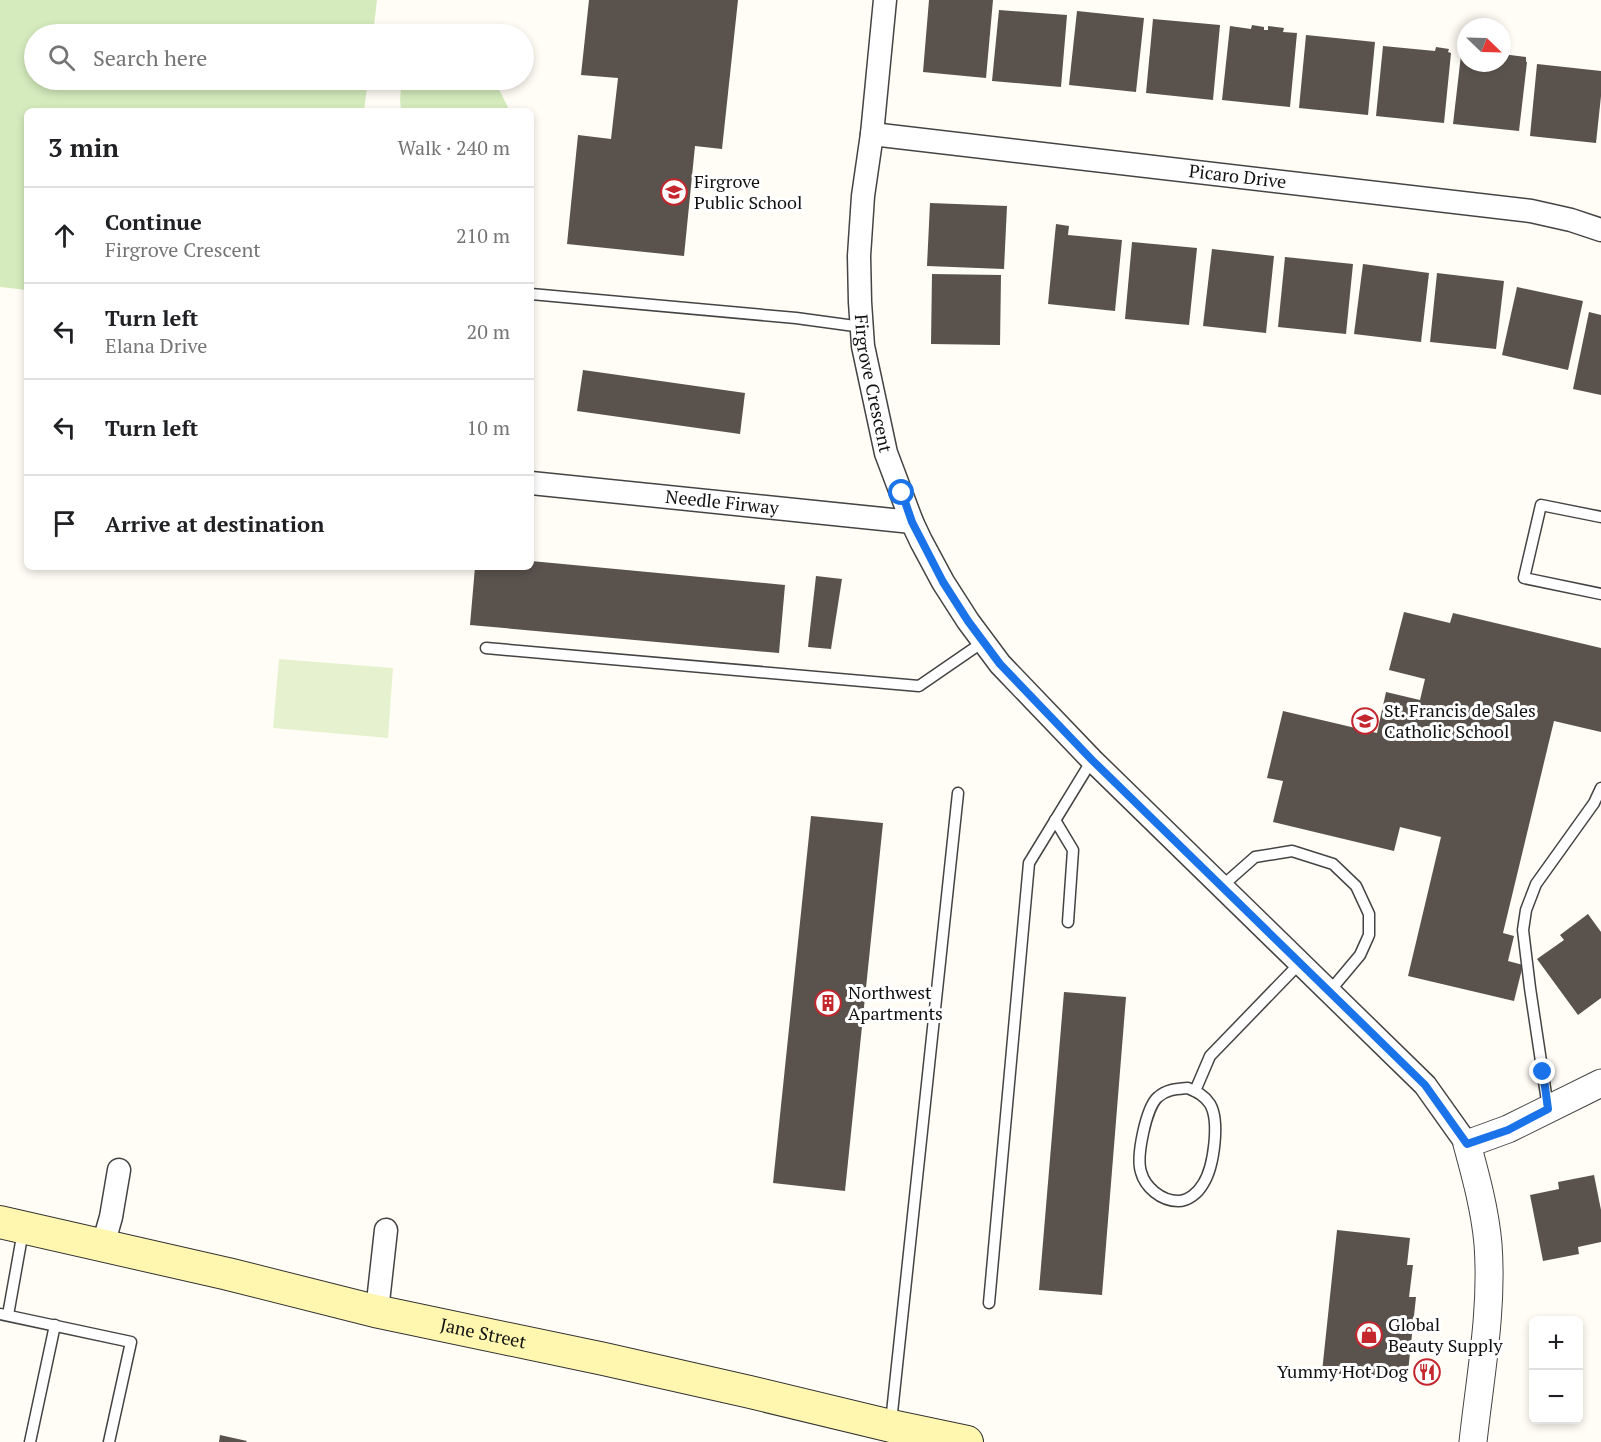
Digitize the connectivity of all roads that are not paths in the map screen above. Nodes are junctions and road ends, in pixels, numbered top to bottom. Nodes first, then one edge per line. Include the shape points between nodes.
1 (885, 0) edge
2 (872, 134) junction
3 (1601, 230) edge
4 (534, 294) edge
5 (862, 327) junction
6 (534, 483) edge
7 (1601, 517) edge
8 (912, 522) junction
9 (1601, 594) edge
10 (983, 642) junction
11 (486, 648) dead end
12 (1092, 760) junction
13 (1601, 788) edge
14 (958, 793) dead end
15 (1055, 820) junction
16 (1221, 887) junction
17 (1068, 922) dead end
18 (1300, 963) junction
19 (1329, 992) junction
20 (1601, 1083) edge
21 (1195, 1091) junction
22 (1548, 1109) junction
23 (1467, 1144) junction
24 (119, 1170) dead end
25 (12, 1225) edge
26 (386, 1230) dead end
27 (103, 1245) junction
28 (989, 1303) dead end
29 (375, 1311) junction
30 (4, 1315) edge
31 (55, 1325) junction
32 (891, 1426) junction
33 (30, 1442) edge
34 (108, 1442) edge
35 (967, 1442) edge
36 (1473, 1442) edge

1 - 2 street, Firgrove Crescent
2 - 3 street, Picaro Drive via 1531,211
2 - 5 street, Firgrove Crescent via 859,256
4 - 5 lane
5 - 8 street, Firgrove Crescent via 886,453
6 - 8 street, Needle Firway
7 - 9 lane via 1541,505 1524,578
8 - 10 street, Firgrove Crescent via 943,582
10 - 11 lane via 919,686
10 - 12 street, Firgrove Crescent
12 - 15 lane
12 - 16 street, Firgrove Crescent
13 - 22 lane via 1536,884 1526,910 1523,930
14 - 32 lane
15 - 17 lane via 1073,850
15 - 28 lane via 1029,863
16 - 18 street, Firgrove Crescent
16 - 19 lane via 1255,857 1292,851 1333,864 1356,886 1369,914 1369,935 1360,955
18 - 19 street, Firgrove Crescent
18 - 21 lane via 1210,1056
19 - 23 street, Firgrove Crescent via 1425,1085
20 - 22 street
21 - 21 lane via 1172,1089 1156,1098 1142,1135 1140,1171 1163,1198 1179,1202 1190,1198 1203,1184 1211,1162 1216,1123 1211,1106
22 - 23 street via 1508,1130
23 - 36 street, Firgrove Crescent via 1488,1243 1489,1286
24 - 27 street
25 - 27 main road, Jane Street
25 - 30 lane
26 - 29 street
27 - 29 main road, Jane Street
29 - 32 main road, Jane Street
30 - 31 lane
31 - 33 lane
31 - 34 lane via 131,1342
32 - 35 main road, Jane Street

